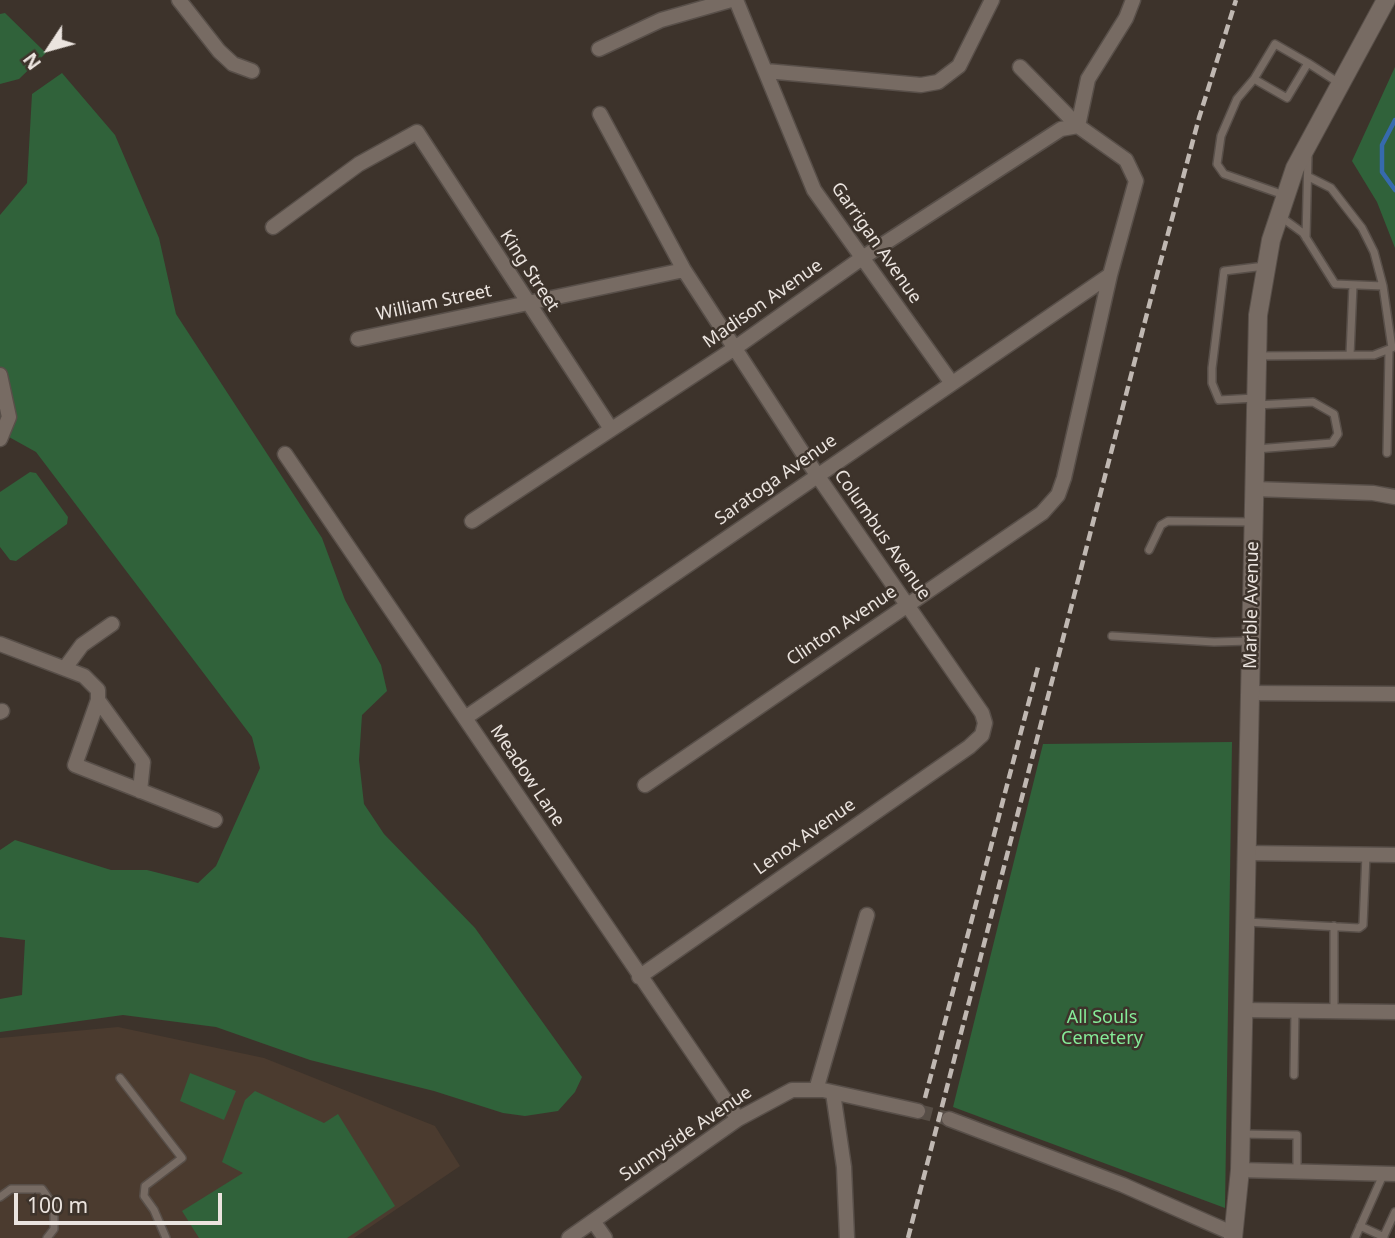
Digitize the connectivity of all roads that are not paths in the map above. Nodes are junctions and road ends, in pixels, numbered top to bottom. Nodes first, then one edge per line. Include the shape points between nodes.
1 (179, 0) edge
2 (734, 0) edge
3 (992, 0) edge
4 (1133, 0) edge
5 (1386, 0) edge
6 (599, 49) dead end
7 (1308, 63) junction
8 (1020, 67) dead end
9 (252, 71) dead end
10 (766, 71) junction
11 (1254, 79) junction
12 (1339, 83) junction
13 (600, 114) dead end
14 (1078, 126) junction
15 (1307, 143) junction
16 (1309, 177) junction
17 (1285, 195) junction
18 (1278, 215) junction
19 (273, 227) dead end
20 (1306, 238) junction
21 (862, 258) junction
22 (1265, 266) junction
23 (684, 270) junction
24 (1110, 275) junction
25 (1353, 285) junction
26 (1383, 286) junction
27 (527, 302) junction
28 (358, 339) dead end
29 (735, 348) junction
30 (1389, 351) junction
31 (1350, 355) junction
32 (1256, 356) junction
33 (0, 375) edge
34 (951, 382) junction
35 (1255, 401) junction
36 (611, 429) junction
37 (0, 439) edge
38 (1255, 449) junction
39 (1387, 453) dead end
40 (285, 454) dead end
41 (817, 475) junction
42 (1254, 489) junction
43 (1395, 497) edge
44 (472, 521) dead end
45 (1253, 522) junction
46 (1149, 550) dead end
47 (908, 604) junction
48 (112, 624) dead end
49 (1112, 636) dead end
50 (1251, 641) junction
51 (0, 644) edge
52 (65, 668) junction
53 (1250, 693) junction
54 (1395, 694) edge
55 (98, 700) junction
56 (465, 718) junction
57 (985, 723) joint
58 (645, 785) dead end
59 (140, 790) junction
60 (215, 820) dead end
61 (1246, 853) junction
62 (1366, 855) junction
63 (1395, 855) edge
64 (867, 915) dead end
65 (1245, 922) junction
66 (1334, 926) junction
67 (639, 977) junction
68 (1243, 1010) junction
69 (1295, 1011) junction
70 (1334, 1012) junction
71 (1395, 1012) edge
72 (1294, 1076) dead end
73 (120, 1078) dead end
74 (816, 1090) junction
75 (833, 1093) junction
76 (918, 1111) tunnel mouth
77 (738, 1119) junction
78 (949, 1119) tunnel mouth
79 (1241, 1134) junction
80 (1240, 1170) junction
81 (1297, 1171) junction
82 (1390, 1173) edge
83 (0, 1197) edge
84 (1395, 1212) edge
85 (593, 1222) junction
86 (1360, 1226) junction
87 (1234, 1236) edge
88 (1383, 1237) edge
89 (47, 1238) edge
90 (166, 1238) edge
91 (569, 1238) edge
92 (605, 1238) edge
93 (847, 1238) edge
94 (1355, 1238) edge

1 - 9 street via 219,51 233,64
2 - 6 street via 661,19
2 - 10 street, Garrigan Avenue
3 - 10 street via 959,66 938,82 921,85
4 - 14 street via 1088,79
5 - 12 street, Marble Avenue
7 - 11 lane via 1275,44
7 - 11 lane via 1287,98
7 - 12 lane
8 - 14 street
10 - 21 street, Garrigan Avenue via 814,190
11 - 17 lane via 1237,99 1217,164 1224,174
12 - 15 street, Marble Avenue
13 - 23 street, Columbus Avenue
14 - 21 street, Madison Avenue via 1061,129
14 - 24 street via 1126,160 1136,181
15 - 16 lane
15 - 17 street, Marble Avenue
16 - 20 lane
16 - 26 lane via 1331,188 1362,228
17 - 18 street, Marble Avenue
18 - 20 lane
18 - 22 street, Marble Avenue
19 - 27 street, King Street via 359,164 417,132
20 - 25 lane via 1335,284
21 - 29 street, Madison Avenue
21 - 34 street, Garrigan Avenue
22 - 32 street, Marble Avenue
22 - 35 lane via 1224,271 1212,368 1219,400
23 - 27 street, William Street
23 - 29 street, Columbus Avenue
24 - 34 street, Saratoga Avenue
24 - 47 street, Clinton Avenue via 1058,495 1042,513
25 - 26 lane
25 - 31 lane
26 - 30 lane
27 - 28 street, William Street
27 - 36 street, King Street
29 - 36 street, Madison Avenue
29 - 41 street, Columbus Avenue
30 - 31 lane
30 - 39 lane
31 - 32 lane
32 - 35 street, Marble Avenue
33 - 37 street via 9,417
34 - 41 street, Saratoga Avenue
35 - 38 street, Marble Avenue
35 - 38 lane via 1313,402 1334,414 1338,434 1332,443
36 - 44 street, Madison Avenue
38 - 42 street, Marble Avenue
40 - 56 street, Meadow Lane
41 - 47 street, Columbus Avenue
41 - 56 street, Saratoga Avenue
42 - 43 street via 1373,492
42 - 45 street, Marble Avenue
45 - 46 lane via 1168,521 1161,525
45 - 50 street, Marble Avenue
47 - 57 street, Columbus Avenue
47 - 58 street, Clinton Avenue
48 - 52 street via 82,645
49 - 50 lane
50 - 53 street, Marble Avenue
51 - 52 street
52 - 55 street via 84,676 97,690
53 - 54 street
53 - 61 street, Marble Avenue
55 - 59 street via 143,762
55 - 59 street via 75,765
56 - 67 street, Meadow Lane
57 - 67 street, Lenox Avenue via 982,735 969,747
59 - 60 street
61 - 62 street
61 - 65 street, Marble Avenue
62 - 63 street
62 - 66 lane via 1363,925
64 - 74 street
65 - 66 lane
65 - 68 street, Marble Avenue
66 - 70 lane
67 - 77 street, Meadow Lane
68 - 69 street
68 - 79 street, Marble Avenue
69 - 70 street
69 - 72 lane
70 - 71 street
73 - 90 lane via 182,1158 145,1185 144,1196
74 - 75 street, Sunnyside Avenue
74 - 77 street, Sunnyside Avenue via 792,1090
75 - 76 street, Sunnyside Avenue
75 - 93 street via 844,1167
77 - 85 street, Sunnyside Avenue
78 - 87 street via 1123,1185
79 - 80 street, Marble Avenue
79 - 81 lane via 1297,1135
80 - 81 street
80 - 87 street, Marble Avenue
81 - 82 street
82 - 86 lane
83 - 89 lane via 11,1189 42,1189 54,1206 54,1229
84 - 88 lane
85 - 91 street, Sunnyside Avenue
85 - 92 street
86 - 88 lane
86 - 94 lane

